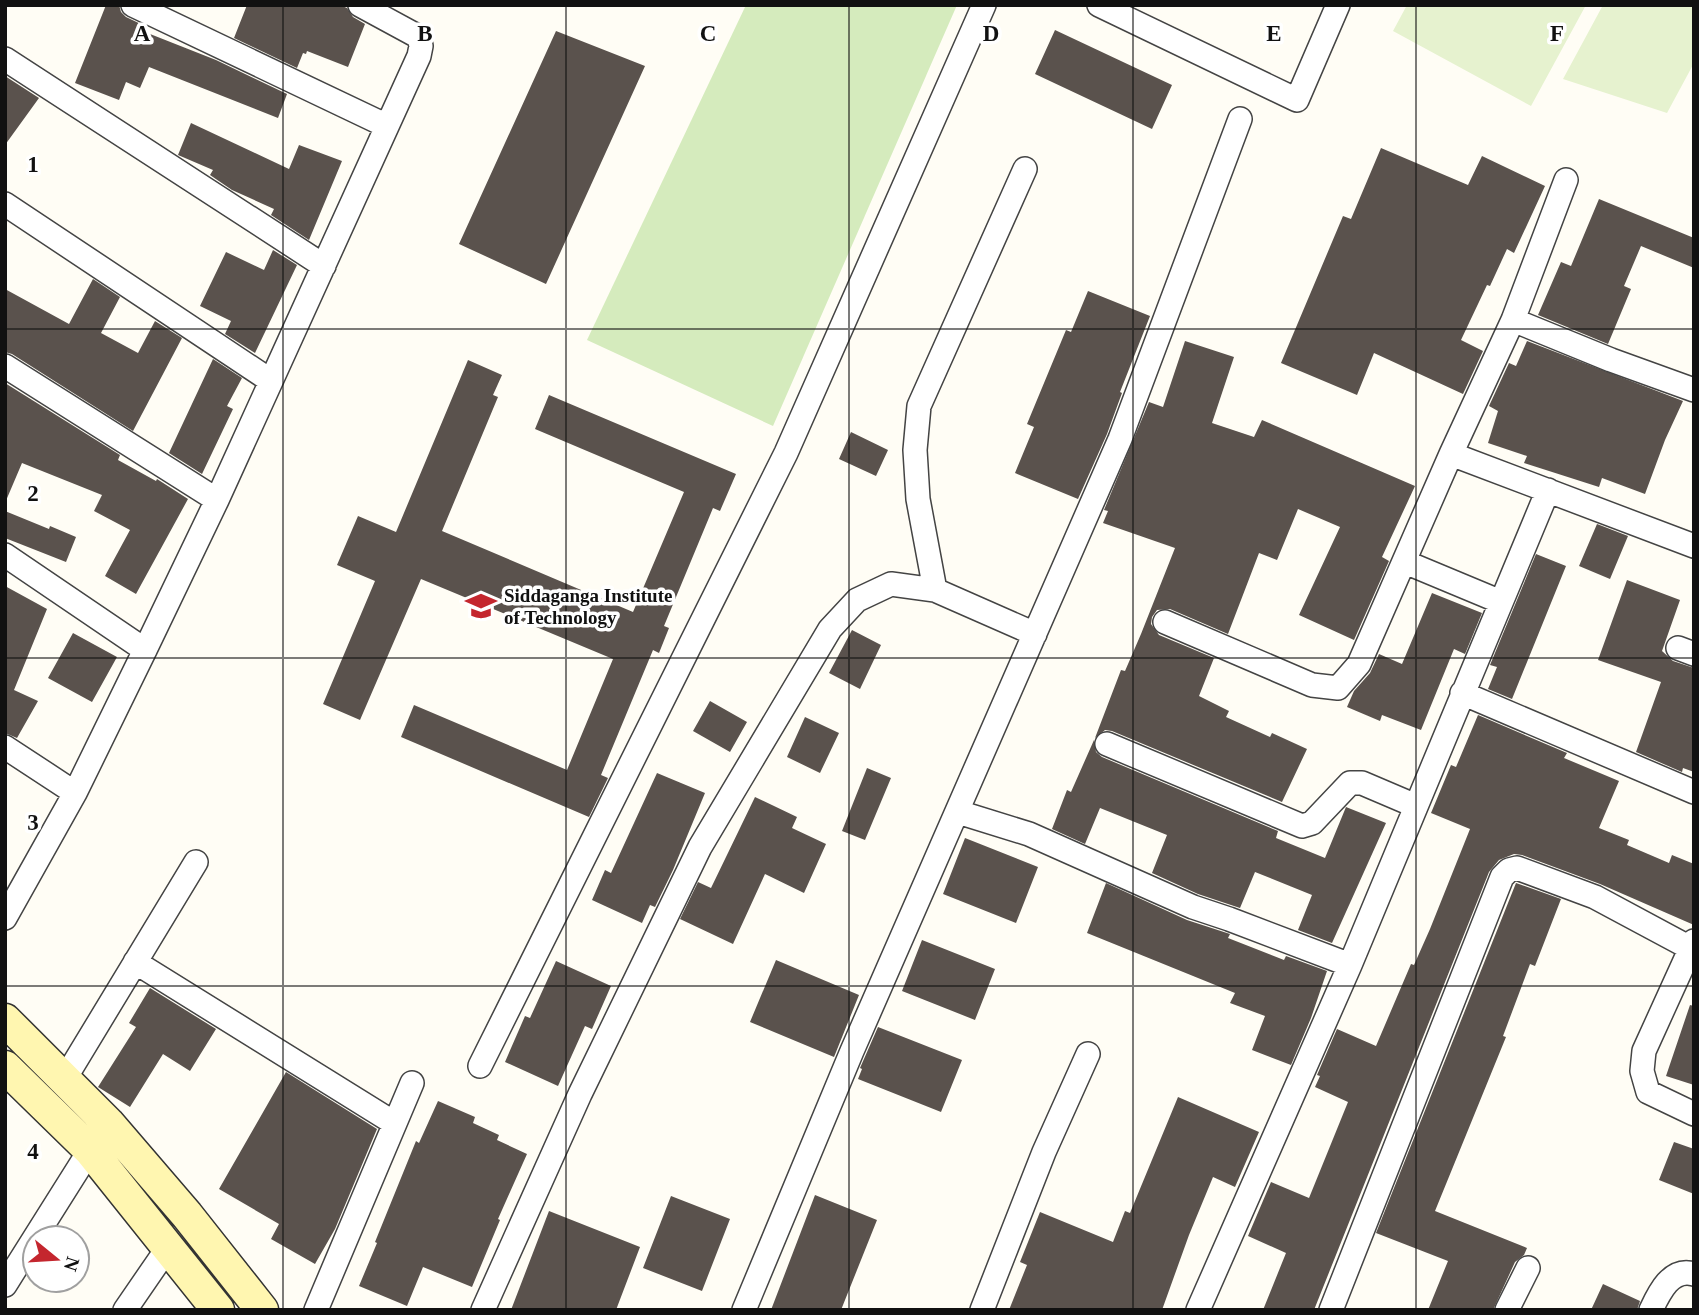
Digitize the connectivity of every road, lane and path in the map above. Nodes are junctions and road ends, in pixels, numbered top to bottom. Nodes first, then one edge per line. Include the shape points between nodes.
1 (133, 5) edge
2 (360, 5) edge
3 (985, 5) edge
4 (1099, 5) edge
5 (1338, 5) edge
6 (172, 14) edge
7 (5, 59) edge
8 (1240, 119) dead end
9 (387, 126) junction
10 (1025, 169) dead end
11 (1566, 180) dead end
12 (5, 204) edge
13 (324, 266) junction
14 (1513, 320) junction
15 (5, 366) edge
16 (271, 381) junction
17 (1694, 390) edge
18 (1451, 454) junction
19 (1548, 490) junction
20 (217, 500) junction
21 (1694, 546) edge
22 (5, 555) edge
23 (1405, 562) junction
24 (935, 590) junction
25 (1500, 602) junction
26 (1165, 622) dead end
27 (1035, 634) junction
28 (145, 650) junction
29 (1462, 693) junction
30 (1107, 744) dead end
31 (5, 747) edge
32 (1694, 792) edge
33 (75, 793) junction
34 (1416, 806) junction
35 (958, 812) junction
36 (196, 862) dead end
37 (5, 918) edge
38 (1693, 946) edge
39 (135, 962) junction
40 (1350, 965) junction
41 (5, 1020) edge
42 (1088, 1054) dead end
43 (480, 1066) dead end
44 (5, 1067) edge
45 (64, 1080) junction
46 (412, 1083) dead end
47 (1694, 1114) edge
48 (394, 1123) junction
49 (90, 1150) junction
50 (169, 1246) junction
51 (1528, 1268) dead end
52 (1694, 1274) edge
53 (5, 1285) edge
54 (247, 1305) edge
55 (125, 1310) edge
56 (218, 1310) edge
57 (316, 1310) edge
58 (483, 1310) edge
59 (744, 1310) edge
60 (982, 1310) edge
61 (1198, 1310) edge
62 (1331, 1310) edge
63 (1507, 1310) edge
64 (1651, 1310) edge

1 - 6 street
2 - 9 street via 419,37 419,56
3 - 43 street via 786,453
4 - 5 street via 1297,100
6 - 9 street
7 - 13 street
8 - 27 street via 1120,439
9 - 13 street
10 - 24 street via 919,406 915,450 918,499
11 - 14 street
12 - 16 street
13 - 16 street
14 - 17 street
14 - 18 street
15 - 20 street
16 - 20 street
18 - 19 street
18 - 23 street
19 - 21 street
19 - 25 street
20 - 28 street
22 - 28 street
23 - 25 street
23 - 26 street via 1359,664 1338,688 1312,685
24 - 27 street
24 - 58 street via 891,584 857,600 830,629 700,847 580,1094
25 - 29 street
27 - 35 street
28 - 33 street
29 - 32 street
29 - 34 street
30 - 34 street via 1302,826 1312,823 1350,783 1362,783
31 - 33 street
33 - 37 street
34 - 40 street
35 - 40 street via 1029,834 1192,907
35 - 59 street
36 - 39 street
38 - 47 street via 1644,1051 1642,1071 1648,1092
38 - 62 street via 1595,897 1517,868 1502,877
39 - 45 street
39 - 48 street
40 - 61 street
41 - 45 street
42 - 60 street
44 - 49 street
45 - 54 street via 108,1122 187,1215
46 - 48 street
48 - 57 street
49 - 50 street
49 - 53 street
50 - 55 street
50 - 56 street
51 - 63 street
52 - 64 street via 1674,1276

